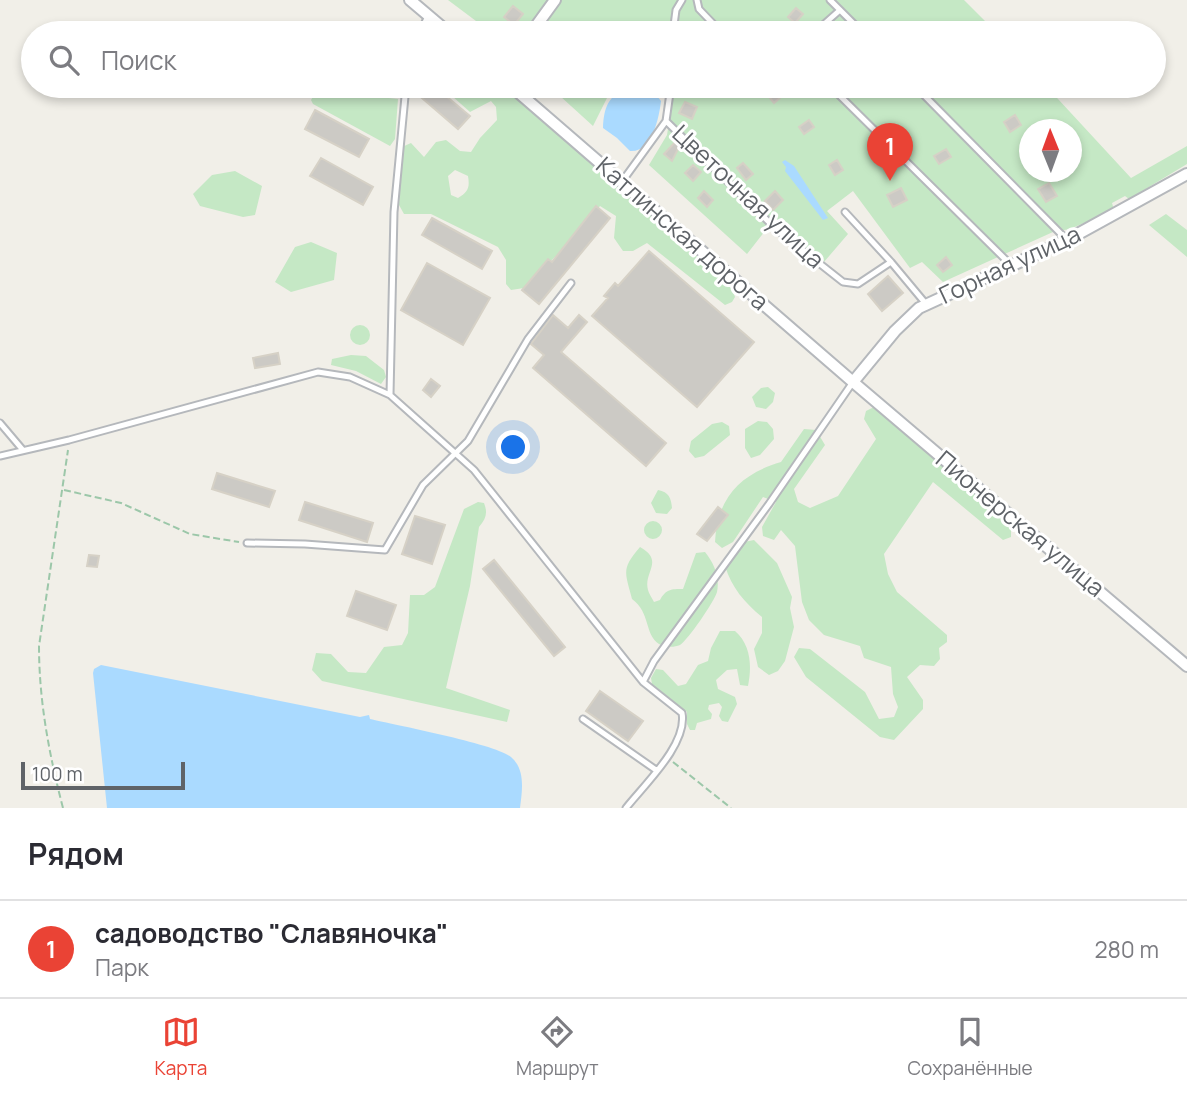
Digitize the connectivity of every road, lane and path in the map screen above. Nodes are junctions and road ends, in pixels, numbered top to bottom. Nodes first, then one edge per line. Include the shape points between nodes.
1 (410, 0) edge
2 (554, 0) edge
3 (682, 0) edge
4 (697, 0) edge
5 (830, 0) edge
6 (840, 10) junction
7 (428, 16) junction
8 (426, 21) edge
9 (434, 21) edge
10 (539, 21) edge
11 (675, 21) edge
12 (710, 21) edge
13 (828, 21) edge
14 (851, 21) edge
15 (405, 98) edge
16 (525, 98) edge
17 (669, 98) edge
18 (842, 98) edge
19 (927, 98) edge
20 (666, 121) junction
21 (1187, 174) edge
22 (621, 183) junction
23 (845, 212) dead end
24 (1067, 240) junction
25 (891, 262) junction
26 (1011, 265) junction
27 (571, 283) dead end
28 (926, 304) junction
29 (853, 383) junction
30 (390, 395) junction
31 (0, 423) edge
32 (69, 440) junction
33 (22, 449) junction
34 (456, 454) junction
35 (0, 456) edge
36 (63, 489) junction
37 (247, 543) joint
38 (1187, 666) edge
39 (643, 682) junction
40 (583, 719) dead end
41 (666, 757) junction
42 (656, 770) junction
43 (63, 808) edge
44 (626, 808) edge
45 (731, 808) edge

1 - 7 street
2 - 10 street
3 - 11 lane
4 - 12 lane
5 - 6 lane
6 - 13 lane
6 - 14 lane
7 - 8 lane
7 - 9 street
15 - 30 lane via 394,212
16 - 22 street, Катлинская дорога
17 - 20 lane
18 - 26 lane
19 - 24 lane
20 - 22 lane
20 - 25 lane, Цветочная улица via 777,230 843,282 858,284
21 - 24 street, Горная улица
22 - 29 street, Катлинская дорога
23 - 25 lane
24 - 26 street, Горная улица
25 - 28 lane
26 - 28 street, Горная улица
27 - 34 lane via 528,339 468,442
28 - 29 street, Горная улица via 895,331
29 - 38 street, Пионерская улица
29 - 39 lane
30 - 32 lane via 350,377 318,373
30 - 34 lane
31 - 33 lane
32 - 33 lane
32 - 36 path
33 - 35 lane
34 - 37 lane via 423,485 385,550
34 - 39 lane via 474,470
36 - 37 path via 121,503 190,534
36 - 43 path via 39,646 39,678 49,756
39 - 41 lane via 682,713 680,738
40 - 42 lane
41 - 42 lane
41 - 45 path
42 - 44 lane

